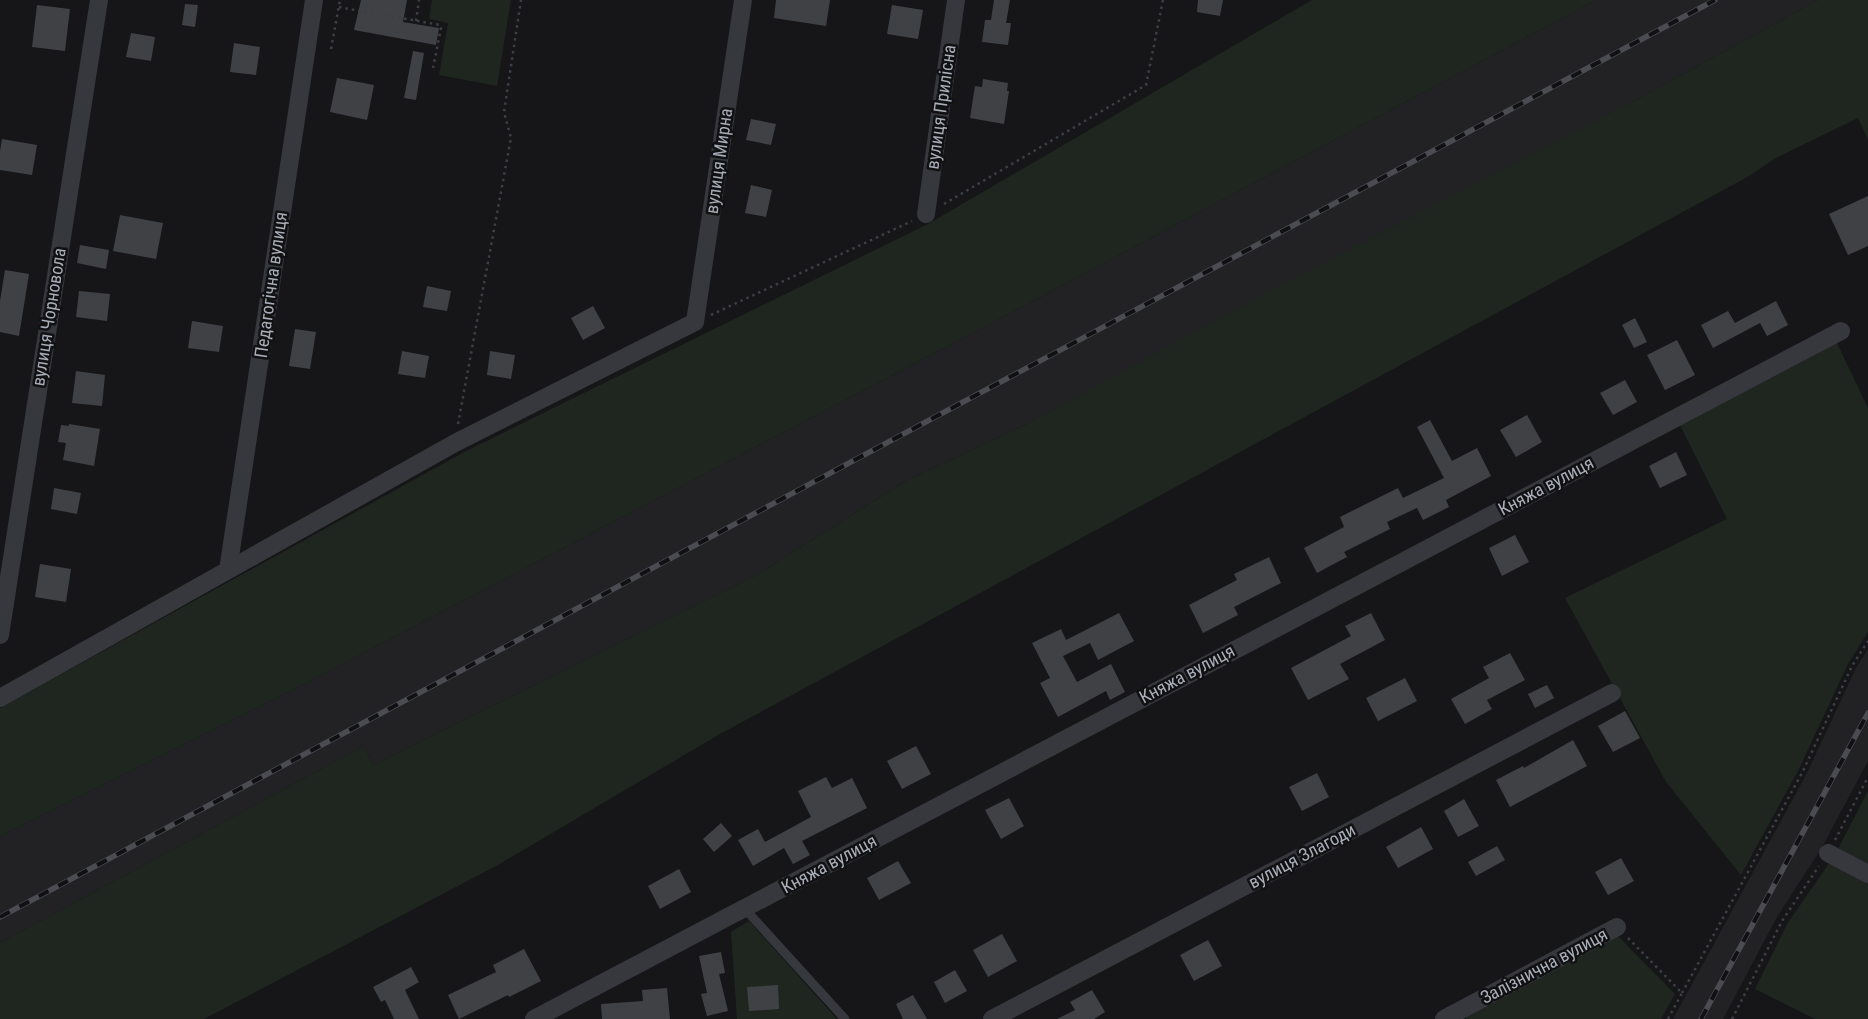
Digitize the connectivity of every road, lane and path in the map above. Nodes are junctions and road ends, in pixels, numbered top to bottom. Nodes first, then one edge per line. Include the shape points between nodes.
1 (99, 0) edge
2 (314, 0) edge
3 (340, 0) edge
4 (419, 0) edge
5 (521, 0) edge
6 (743, 0) edge
7 (956, 0) edge
8 (1162, 0) edge
9 (339, 7) junction
10 (376, 14) dead end
11 (384, 16) dead end
12 (416, 21) junction
13 (331, 49) dead end
14 (433, 68) dead end
15 (1146, 85) dead end
16 (926, 214) dead end
17 (1841, 331) dead end
18 (455, 443) junction
19 (228, 570) junction
20 (0, 635) edge
21 (1868, 641) edge
22 (1612, 693) dead end
23 (0, 698) edge
24 (1868, 777) edge
25 (1828, 853) junction
26 (1868, 874) edge
27 (745, 909) junction
28 (1617, 927) joint
29 (1682, 993) junction
30 (1453, 1017) edge
31 (534, 1019) edge
32 (845, 1019) edge
33 (992, 1019) edge
34 (1668, 1019) edge
35 (1732, 1019) edge

1 - 20 street, вулиця Чорновола
2 - 19 street, Педагогічна вулиця
3 - 9 path
4 - 12 path
5 - 18 path via 504,112 510,138
6 - 18 street, вулиця Мирна via 696,322
7 - 16 street, вулиця Прилісна
8 - 15 path
9 - 10 path
9 - 13 path
11 - 12 path
12 - 14 path via 440,25
17 - 27 street, Княжа вулиця
18 - 19 street
19 - 23 street
21 - 29 path via 1852,666 1803,771
22 - 33 street, вулиця Злагоди
24 - 25 path
25 - 26 street
25 - 35 path via 1782,921
27 - 31 street, Княжа вулиця
27 - 32 lane
28 - 29 path
28 - 30 street, Залізнична вулиця
29 - 34 path

